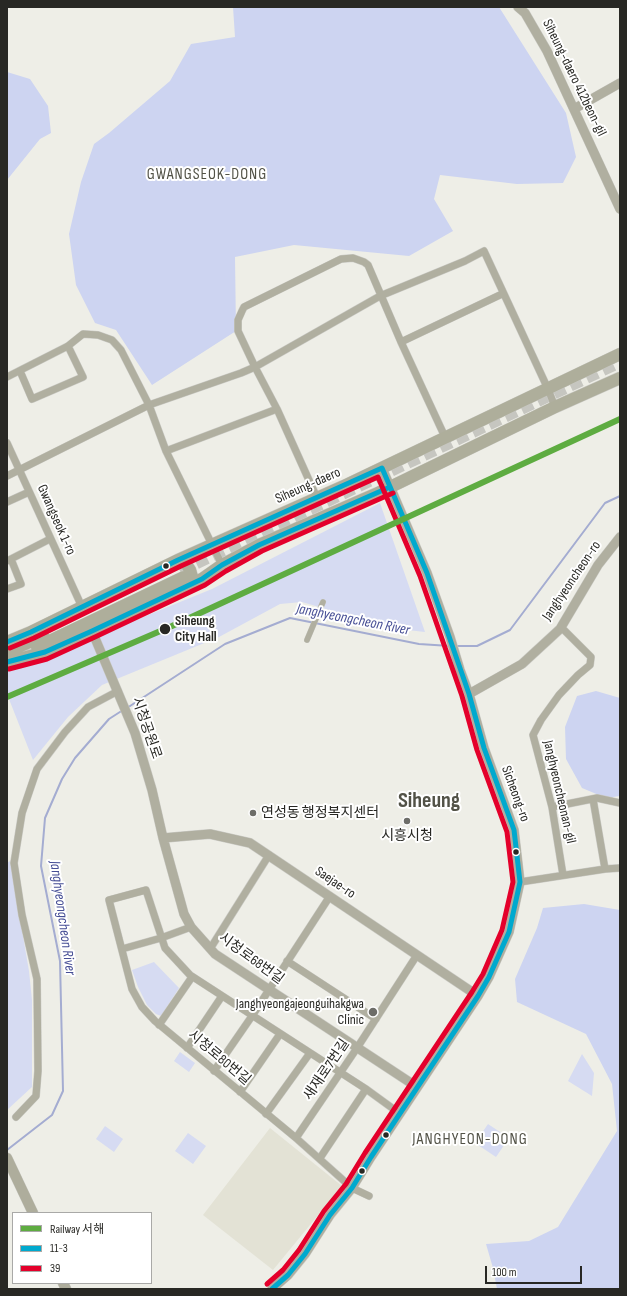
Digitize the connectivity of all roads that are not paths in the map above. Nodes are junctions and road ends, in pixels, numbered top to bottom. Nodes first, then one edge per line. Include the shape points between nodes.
1 (518, 7) edge
2 (620, 83) edge
3 (574, 109) junction
4 (620, 209) edge
5 (502, 294) junction
6 (380, 296) junction
7 (401, 342) junction
8 (68, 346) junction
9 (620, 354) edge
10 (255, 367) junction
11 (20, 371) junction
12 (7, 378) edge
13 (620, 378) edge
14 (548, 389) junction
15 (148, 405) junction
16 (555, 408) junction
17 (277, 409) junction
18 (445, 437) junction
19 (7, 443) edge
20 (166, 451) junction
21 (382, 468) junction
22 (20, 470) junction
23 (7, 476) edge
24 (390, 487) junction
25 (29, 492) junction
26 (317, 498) junction
27 (7, 502) edge
28 (252, 527) junction
29 (620, 537) edge
30 (50, 539) junction
31 (212, 545) junction
32 (259, 545) junction
33 (9, 560) edge
34 (222, 566) junction
35 (183, 573) junction
36 (7, 589) edge
37 (323, 602) dead end
38 (82, 607) junction
39 (561, 627) junction
40 (92, 631) junction
41 (307, 640) dead end
42 (7, 642) edge
43 (7, 652) edge
44 (7, 662) edge
45 (119, 694) junction
46 (469, 694) junction
47 (593, 799) junction
48 (620, 803) edge
49 (552, 807) junction
50 (163, 838) junction
51 (269, 855) junction
52 (620, 868) edge
53 (605, 869) junction
54 (564, 875) junction
55 (520, 882) junction
56 (330, 896) junction
57 (191, 927) junction
58 (161, 938) junction
59 (122, 949) junction
60 (210, 949) junction
61 (417, 955) junction
62 (287, 961) junction
63 (192, 977) junction
64 (269, 989) junction
65 (222, 996) junction
66 (478, 996) junction
67 (252, 1016) junction
68 (376, 1019) junction
69 (159, 1025) junction
70 (280, 1034) junction
71 (187, 1048) junction
72 (357, 1048) junction
73 (310, 1053) junction
74 (214, 1071) junction
75 (340, 1072) junction
76 (417, 1087) junction
77 (366, 1089) junction
78 (240, 1092) junction
79 (399, 1113) junction
80 (266, 1114) junction
81 (16, 1117) dead end
82 (296, 1138) junction
83 (7, 1158) edge
84 (320, 1158) junction
85 (352, 1188) junction
86 (369, 1196) dead end
87 (33, 1212) edge
88 (272, 1289) edge

1 - 3 street, Siheung-daero 412beon-gil via 537,32
2 - 3 street
3 - 4 street, Siheung-daero 412beon-gil
5 - 6 street via 484,252
5 - 7 street
5 - 14 street
6 - 7 street
6 - 10 street
6 - 10 street via 368,264 346,258 244,307 238,320 238,331
7 - 18 street
8 - 11 street
8 - 11 street via 83,377 32,399
8 - 15 street via 83,334 98,335 112,340 121,350
9 - 14 main road, Siheung-daero
10 - 15 street
10 - 17 street
11 - 12 street
13 - 16 main road, Siheung-daero
14 - 16 street
14 - 18 main road, Siheung-daero
15 - 20 street
15 - 22 street
16 - 24 main road, Siheung-daero
17 - 20 street
17 - 26 street
18 - 21 main road, Siheung-daero
19 - 22 street, Gwangseok 1-ro
20 - 31 street
21 - 24 street, Sicheong-ro
21 - 26 main road, Siheung-daero
22 - 23 street
22 - 25 street, Gwangseok 1-ro
24 - 32 main road, Siheung-daero
24 - 46 street, Sicheong-ro via 427,573
25 - 27 street
25 - 30 street, Gwangseok 1-ro
26 - 28 main road, Siheung-daero
28 - 31 main road, Siheung-daero
28 - 32 main road via 251,539
29 - 39 street, Janghyeoncheon-ro via 598,565
30 - 33 street
30 - 38 street, Gwangseok 1-ro
31 - 34 street
31 - 35 main road, Siheung-daero
32 - 34 main road, Siheung-daero
33 - 36 street via 21,584
34 - 35 main road, Siheung-daero via 202,579
35 - 38 main road, Siheung-daero
35 - 40 main road, Siheung-daero
35 - 43 main road, Siheung-daero
35 - 44 main road, Siheung-daero
37 - 41 street
38 - 42 main road, Siheung-daero
39 - 46 street, Janghyeoncheon-ro via 522,664
39 - 49 street, Janghyeoncheonan-gil via 591,658 590,665 559,695 533,735
40 - 44 main road, Siheung-daero via 45,652
40 - 45 street, 시청공원로
45 - 50 street, 시청공원로 via 135,733
45 - 81 street via 88,708 65,732 37,769 22,813 14,863 22,915 37,979 38,1071 36,1096
46 - 55 street, Sicheong-ro via 484,748 514,830
47 - 48 street
47 - 49 street
47 - 53 street
49 - 54 street, Janghyeoncheonan-gil
50 - 51 street, Saejae-ro via 210,834 250,843
50 - 57 street, 시청로68번길 via 184,914
51 - 56 street, Saejae-ro
51 - 60 street
52 - 53 street
53 - 54 street
54 - 55 street
55 - 66 street, Sicheong-ro via 509,932
56 - 61 street, Saejae-ro
56 - 62 street
57 - 58 street
57 - 60 street, 시청로68번길
58 - 59 street
58 - 59 street, 시청로80번길 via 146,890 110,900
58 - 63 street via 165,948
59 - 69 street, 시청로80번길 via 132,989 142,1007
60 - 64 street, 시청로68번길
61 - 66 street, Saejae-ro
61 - 68 street, 새재로7번길
62 - 64 street
62 - 68 street
63 - 65 street
63 - 69 street
64 - 67 street
64 - 72 street, 시청로68번길
65 - 67 street
65 - 71 street
66 - 76 street, Sicheong-ro
67 - 70 street
67 - 74 street
68 - 72 street, 새재로7번길
69 - 71 street, 시청로80번길
70 - 73 street
70 - 78 street
71 - 74 street, 시청로80번길
72 - 75 street, 새재로7번길
72 - 76 street, 시청로68번길
73 - 75 street
73 - 80 street
74 - 78 street, 시청로80번길
75 - 77 street
75 - 82 street, 새재로7번길
76 - 79 street, Sicheong-ro
77 - 79 street
77 - 84 street
78 - 80 street, 시청로80번길
79 - 85 street, Sicheong-ro
80 - 82 street, 시청로80번길
82 - 84 street, 시청로80번길
83 - 87 main road
84 - 85 street, 시청로80번길
85 - 86 street, 시청로80번길
85 - 88 street, Sicheong-ro via 330,1215 305,1254 288,1275

